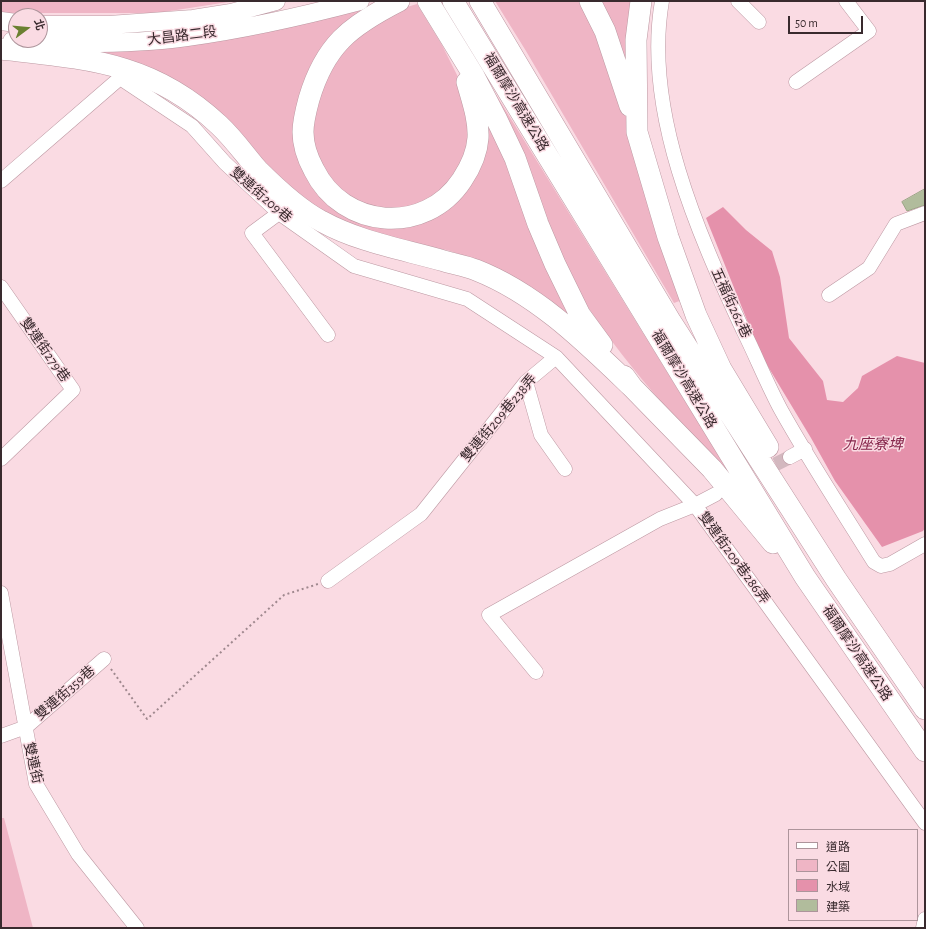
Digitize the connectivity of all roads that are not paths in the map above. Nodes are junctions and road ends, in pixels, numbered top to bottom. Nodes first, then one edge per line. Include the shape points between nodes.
1 (276, 1) edge
2 (360, 1) edge
3 (399, 1) edge
4 (428, 1) edge
5 (452, 1) edge
6 (480, 1) edge
7 (590, 1) edge
8 (640, 1) edge
9 (662, 1) edge
10 (738, 1) edge
11 (846, 1) edge
12 (759, 22) dead end
13 (48, 25) edge
14 (1, 41) edge
15 (452, 41) junction
16 (1, 49) edge
17 (796, 82) dead end
18 (637, 132) junction
19 (1, 181) edge
20 (279, 213) junction
21 (925, 213) edge
22 (1, 287) edge
23 (829, 295) dead end
24 (328, 335) dead end
25 (556, 357) junction
26 (526, 382) junction
27 (632, 387) junction
28 (805, 449) junction
29 (790, 457) tunnel mouth
30 (1, 459) edge
31 (565, 469) dead end
32 (716, 494) dead end
33 (695, 505) junction
34 (925, 544) edge
35 (805, 577) junction
36 (836, 579) junction
37 (328, 581) road end
38 (1, 593) edge
39 (104, 659) road end
40 (536, 672) dead end
41 (925, 709) edge
42 (26, 727) junction
43 (1, 736) edge
44 (925, 751) edge
45 (925, 823) edge
46 (925, 919) edge
47 (137, 928) edge
48 (922, 928) edge

1 - 13 main road, 大昌路二段 via 231,14 193,19 109,25
2 - 14 main road, 大昌路二段 via 308,15 187,37 69,44
3 - 15 highway via 364,20 340,39 315,78 304,120 303,133 310,163 332,196 346,206 374,217 395,219 411,216 443,201 456,189 471,166 478,138 476,113
4 - 15 highway
5 - 35 highway, 福爾摩沙高速公路
6 - 36 highway, 福爾摩沙高速公路 via 671,322
7 - 18 highway via 615,56
8 - 18 highway via 636,40
9 - 28 street, 五福街262巷 via 658,37 660,76 665,114 680,177 717,274 781,410
10 - 12 street
11 - 17 street via 869,31
15 - 27 highway via 474,76 515,158 538,224 580,315
16 - 27 highway via 106,64 155,80 184,96 219,125 259,170 288,197 320,221 360,239 476,269 532,300 582,339
18 - 36 highway via 668,237 696,315 721,369 767,445
19 - 20 street, 雙連街209巷 via 120,78 192,126 225,163
20 - 24 street via 252,233
20 - 25 street, 雙連街209巷 via 354,266 467,298
21 - 23 street via 896,224 869,268
22 - 30 street, 雙連街279巷 via 73,390
25 - 26 street, 雙連街209巷238弄
25 - 33 street
26 - 31 street via 541,435
26 - 37 street, 雙連街209巷238弄 via 421,514
27 - 35 highway via 712,469 764,534
28 - 29 street
28 - 34 street, 五福街262巷 via 874,562 881,566 890,564
32 - 33 street
33 - 40 street, 雙連街209巷286弄 via 660,519 489,615
33 - 45 street, 雙連街209巷286弄
35 - 44 highway, 福爾摩沙高速公路
36 - 41 highway, 福爾摩沙高速公路
38 - 42 street, 雙連街
39 - 42 street, 雙連街359巷
42 - 43 street
42 - 47 street, 雙連街 via 36,784 78,854
46 - 48 street

